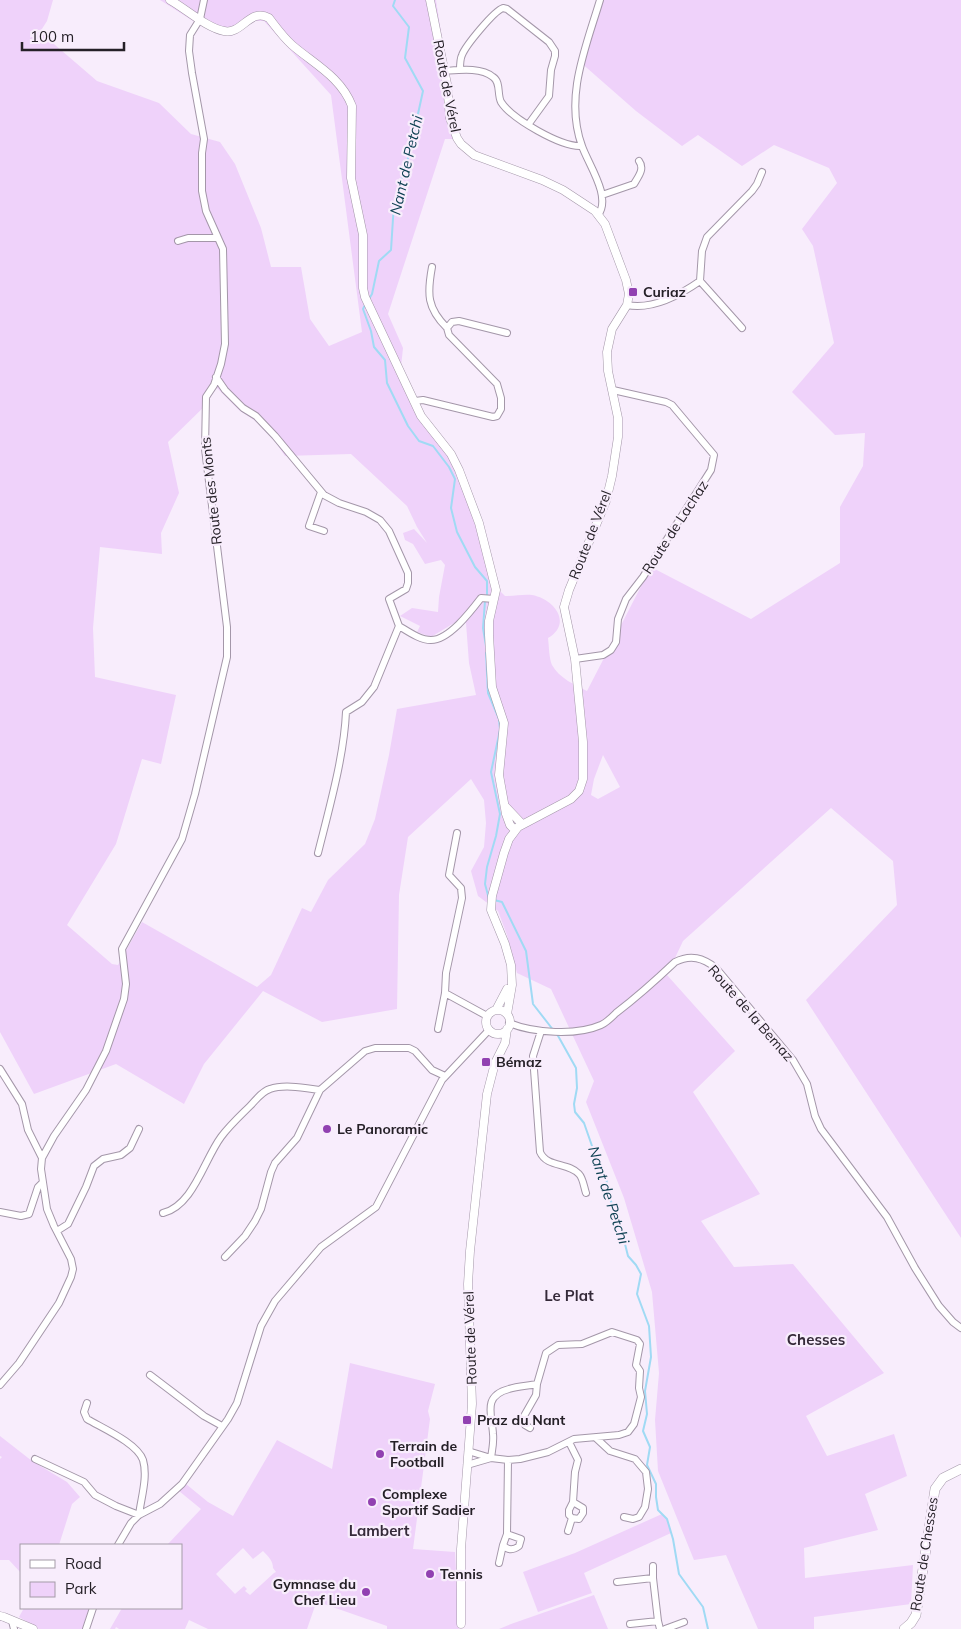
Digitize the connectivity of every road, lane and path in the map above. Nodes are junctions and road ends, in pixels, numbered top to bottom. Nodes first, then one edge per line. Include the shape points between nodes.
1 (170, 0) edge
2 (204, 0) edge
3 (430, 0) edge
4 (600, 0) edge
5 (200, 18) junction
6 (460, 70) junction
7 (444, 71) junction
8 (528, 125) junction
9 (581, 146) junction
10 (639, 161) dead end
11 (762, 172) dead end
12 (602, 195) junction
13 (598, 215) junction
14 (218, 238) junction
15 (178, 241) dead end
16 (432, 267) dead end
17 (700, 281) junction
18 (627, 304) junction
19 (447, 328) junction
20 (742, 328) dead end
21 (507, 333) dead end
22 (216, 377) junction
23 (613, 390) junction
24 (414, 401) junction
25 (321, 492) junction
26 (324, 531) dead end
27 (491, 598) junction
28 (399, 626) junction
29 (575, 659) junction
30 (505, 805) junction
31 (522, 824) junction
32 (515, 830) junction
33 (457, 833) dead end
34 (318, 853) dead end
35 (512, 976) junction
36 (445, 993) junction
37 (496, 1010) junction
38 (507, 1014) junction
39 (487, 1016) junction
40 (508, 1026) junction
41 (438, 1029) dead end
42 (541, 1031) junction
43 (492, 1032) junction
44 (500, 1050) junction
45 (0, 1070) edge
46 (445, 1076) junction
47 (320, 1090) junction
48 (139, 1129) dead end
49 (42, 1158) junction
50 (42, 1182) junction
51 (586, 1193) dead end
52 (0, 1212) edge
53 (163, 1213) dead end
54 (57, 1231) junction
55 (225, 1257) dead end
56 (961, 1328) edge
57 (150, 1376) dead end
58 (0, 1384) edge
59 (537, 1384) junction
60 (87, 1403) dead end
61 (222, 1426) junction
62 (530, 1428) dead end
63 (596, 1438) junction
64 (569, 1442) junction
65 (468, 1451) junction
66 (491, 1458) junction
67 (35, 1459) dead end
68 (508, 1460) junction
69 (467, 1465) junction
70 (961, 1469) edge
71 (573, 1502) junction
72 (139, 1514) junction
73 (624, 1517) dead end
74 (572, 1518) junction
75 (568, 1531) dead end
76 (507, 1534) junction
77 (119, 1544) edge
78 (503, 1545) junction
79 (499, 1562) dead end
80 (652, 1566) dead end
81 (653, 1578) junction
82 (618, 1582) dead end
83 (93, 1609) edge
84 (0, 1616) edge
85 (12, 1621) junction
86 (658, 1621) junction
87 (684, 1622) dead end
88 (630, 1624) dead end
89 (461, 1626) edge
90 (909, 1627) edge
91 (14, 1629) edge
92 (33, 1629) edge
93 (86, 1629) edge
94 (660, 1629) edge
95 (665, 1629) edge

1 - 5 street
2 - 5 street, Route des Monts
3 - 7 street, Route de Vérel
4 - 9 street via 577,77 575,114
5 - 14 street, Route des Monts via 190,35 189,51 204,139 202,191
5 - 24 street via 219,30 230,32 254,16 265,16 293,46 344,90 352,106 351,178 363,235 365,297
6 - 7 street
6 - 8 street via 492,75 497,80 503,105
6 - 8 street via 465,50 494,13 503,8 549,42 555,51 549,96
7 - 13 street, Route de Vérel via 453,128 468,151 563,190
8 - 9 street via 551,138
9 - 12 street
10 - 12 street via 642,169 634,184
11 - 17 street via 752,191 707,237 702,251
12 - 13 street via 602,208
13 - 18 street, Route de Vérel via 605,224 629,288
14 - 15 street
14 - 22 street, Route des Monts via 223,249 225,344
16 - 19 street via 428,296 436,317
17 - 18 street via 661,302 636,306
17 - 20 street
18 - 23 street, Route de Vérel via 612,329 607,352
19 - 21 street via 452,322 459,321
19 - 24 street via 449,335 497,384 501,398 500,413 492,417 423,400
22 - 25 street via 243,408 256,416 275,436
22 - 49 street, Route des Monts via 206,397 205,449 228,627 227,657 217,704 182,839 122,949 126,984 124,999 106,1051 86,1090
23 - 29 street, Route de Vérel via 618,437 612,476 606,501 564,607
23 - 29 street, Route de Lachaz via 666,402 714,455 711,470 626,599 618,619 616,642 611,650 603,656
24 - 27 street via 459,470 479,524 496,590
25 - 26 street via 308,526
25 - 28 street via 380,520 389,531 408,572 406,589 389,599
27 - 28 street via 481,598 443,637 432,640 418,637
27 - 30 street via 490,671 494,696 504,723 499,775
28 - 34 street via 374,687 362,702 346,712
29 - 31 street, Route de Vérel via 584,757 582,785 572,798
30 - 31 street
30 - 32 street via 508,822
31 - 32 street, Route de Vérel
32 - 35 street, Route de Vérel via 494,889 491,910 510,959
33 - 36 street via 449,875 459,884 462,894
35 - 37 street
35 - 38 street, Route de Vérel
36 - 39 street
36 - 41 street
37 - 38 street
37 - 39 street
38 - 40 street
39 - 43 street via 486,1023
40 - 42 street, Route de la Bemaz
40 - 43 street via 502,1033
40 - 44 street, Route de Vérel via 505,1043
42 - 51 street via 533,1056 540,1152 548,1162 575,1170
42 - 56 street, Route de la Bemaz via 580,1030 602,1025 675,962 682,958 700,958 709,962 793,1060 807,1084 821,1128 887,1217 939,1306
43 - 44 street via 500,1040
43 - 46 street
44 - 65 street, Route de Vérel via 487,1094 470,1251 472,1389
45 - 49 street via 22,1104 28,1130
46 - 47 street via 432,1070 415,1050 375,1048 365,1051
46 - 61 street via 376,1207 321,1247 267,1313 237,1403
47 - 53 street via 277,1087 264,1092 221,1137 184,1200 171,1211
47 - 55 street via 297,1138 270,1172 255,1222
48 - 54 street via 130,1148 94,1166 68,1224
49 - 50 street
50 - 52 street via 29,1214 21,1216
50 - 54 street via 47,1209
54 - 58 street via 71,1259 71,1277 59,1303 19,1363
57 - 61 street
59 - 62 street via 523,1422
59 - 63 street via 546,1353 558,1345 582,1344 612,1332 637,1340 640,1344 636,1365 640,1371 641,1397 634,1424 628,1432
59 - 66 street via 500,1392 491,1402 489,1410 494,1437
60 - 72 street via 84,1412 87,1419 132,1446 142,1459 144,1477
61 - 72 street via 182,1484 160,1504
63 - 64 street
63 - 73 street via 610,1451 635,1459 646,1472 645,1507 639,1517
64 - 68 street via 533,1457
64 - 71 street via 578,1460
65 - 66 street
65 - 69 street, Route de Vérel
66 - 68 street
66 - 69 street
67 - 72 street via 84,1482 95,1494 116,1506
68 - 76 street
69 - 89 street, Route de Vérel via 460,1571
70 - 90 main road, Route de Chesses via 942,1478 935,1489 916,1615
71 - 74 street via 569,1510
71 - 74 street via 583,1510 579,1519
72 - 77 street
74 - 75 street
76 - 78 street
76 - 78 street via 520,1538 521,1543 512,1550
78 - 79 street
80 - 81 street
81 - 82 street
81 - 86 street
83 - 93 street
84 - 85 street
85 - 91 street
85 - 92 street
86 - 88 street
86 - 94 street
87 - 95 street

